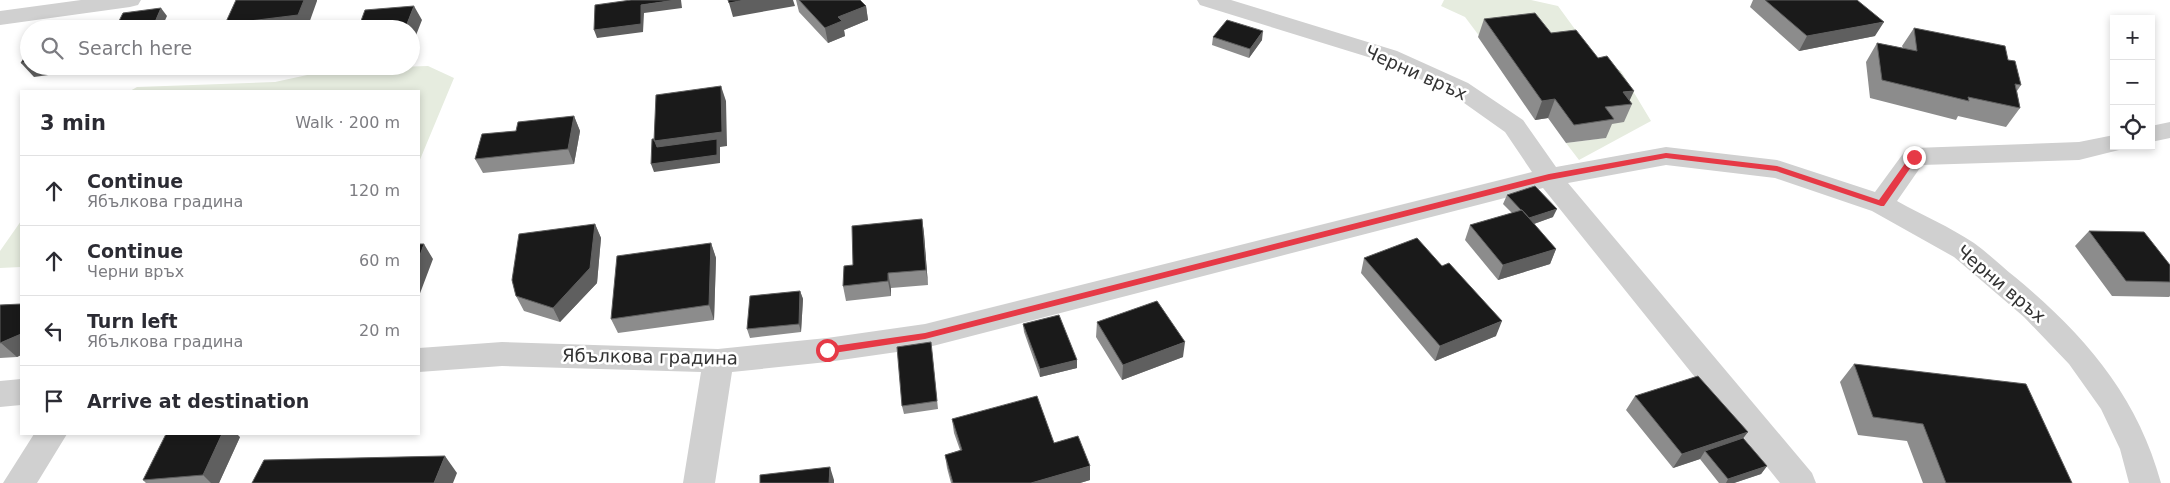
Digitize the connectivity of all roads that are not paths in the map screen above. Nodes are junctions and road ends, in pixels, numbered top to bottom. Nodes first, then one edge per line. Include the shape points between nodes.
1 (130, 0) edge
2 (1208, 0) edge
3 (0, 18) edge
4 (2170, 130) edge
5 (2155, 133) edge
6 (2110, 144) edge
7 (1549, 177) junction
8 (1881, 204) junction
9 (420, 360) edge
10 (718, 361) junction
11 (20, 392) edge
12 (0, 394) edge
13 (50, 435) edge
14 (19, 483) edge
15 (699, 483) edge
16 (1800, 483) edge
17 (2145, 483) edge

1 - 3 street
2 - 7 street, Черни връх via 1389,56 1459,88 1514,126
4 - 5 street
6 - 8 street via 2079,151 1914,157
7 - 8 street, Черни връх via 1666,156 1777,169
7 - 10 street, Ябълкова градина via 925,336
7 - 16 street
8 - 17 street, Черни връх via 1964,250 2034,309 2080,356 2112,401 2136,449
9 - 10 street, Ябълкова градина via 502,354
10 - 15 street
11 - 12 street
13 - 14 street

